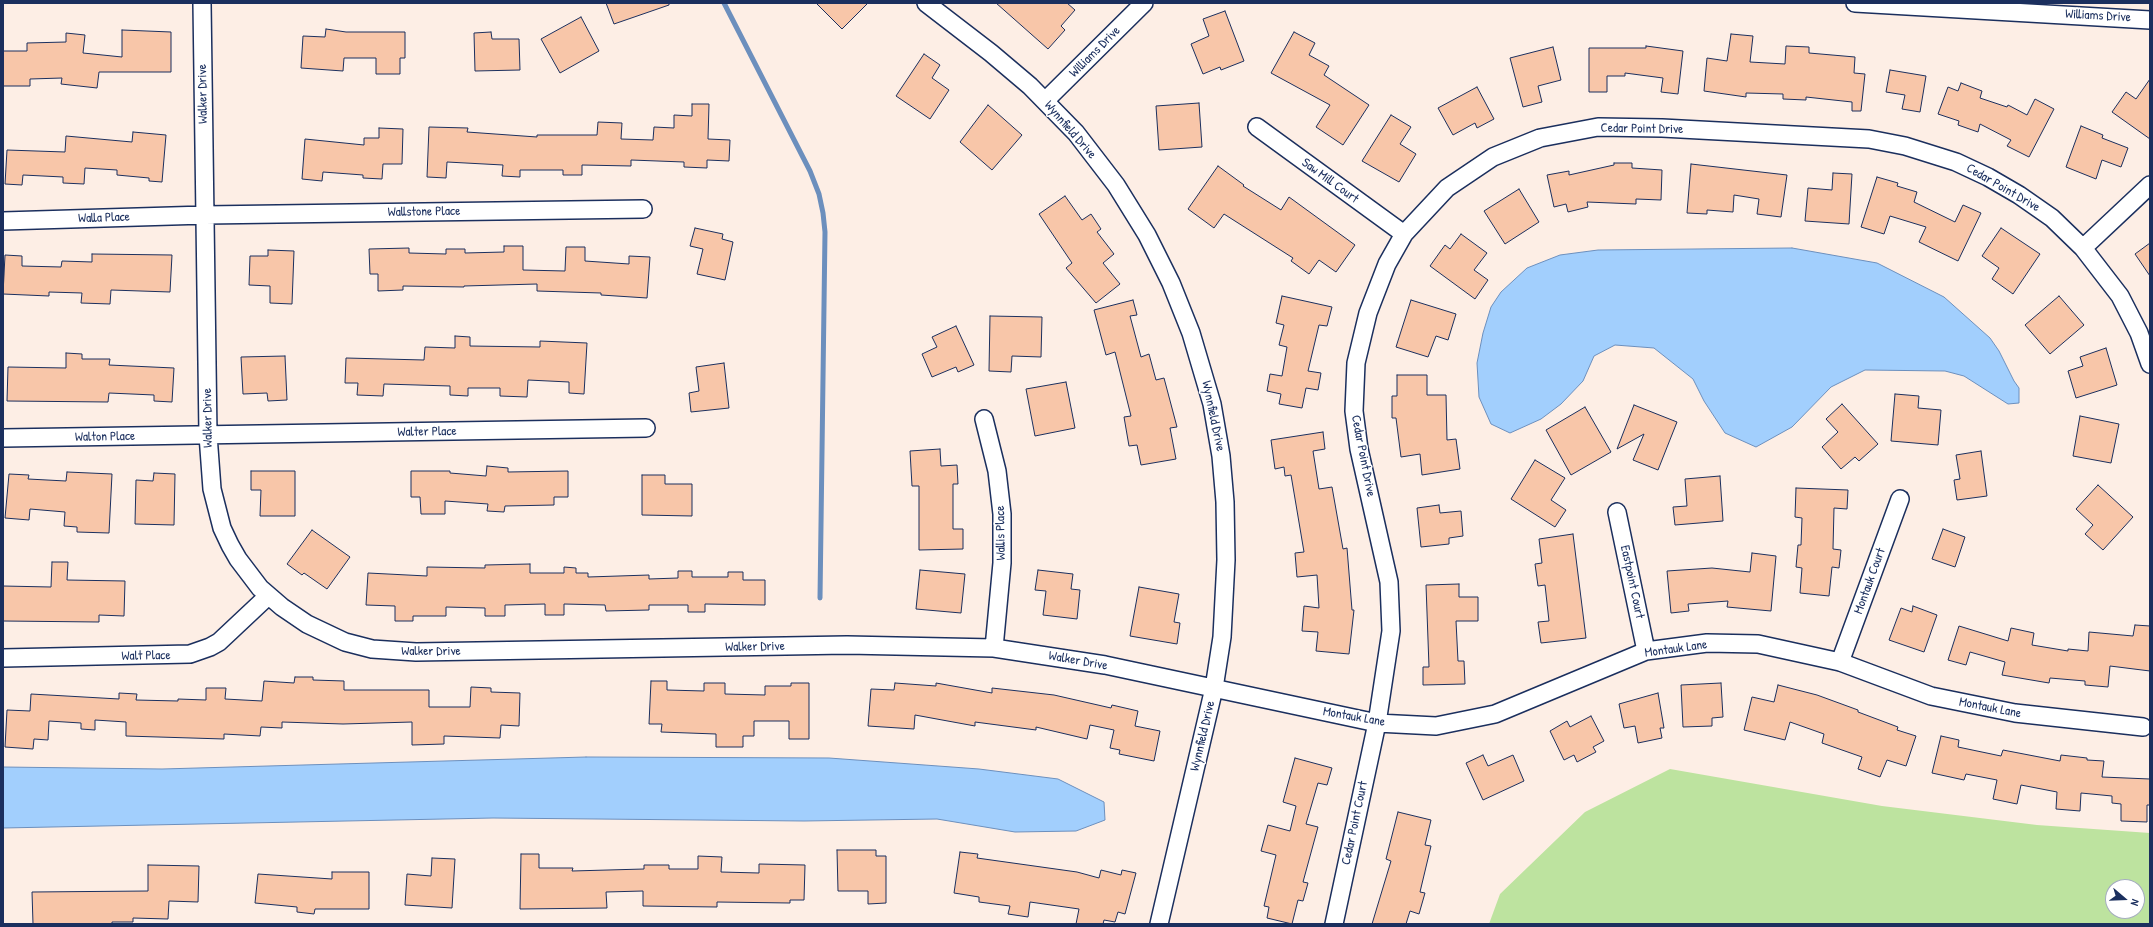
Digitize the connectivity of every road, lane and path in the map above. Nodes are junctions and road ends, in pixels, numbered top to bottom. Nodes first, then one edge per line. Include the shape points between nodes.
1 (202, 3) edge
2 (926, 3) edge
3 (1144, 3) edge
4 (1855, 3) edge
5 (1888, 4) edge
6 (2108, 10) edge
7 (2150, 20) edge
8 (1045, 101) junction
9 (1257, 127) dead end
10 (2150, 185) edge
11 (643, 209) dead end
12 (205, 215) junction
13 (3, 221) edge
14 (1404, 234) junction
15 (2083, 248) junction
16 (2150, 364) edge
17 (984, 419) dead end
18 (646, 428) dead end
19 (208, 435) junction
20 (3, 438) edge
21 (1900, 499) dead end
22 (1617, 512) dead end
23 (268, 596) junction
24 (994, 648) junction
25 (1646, 651) junction
26 (3, 658) edge
27 (1840, 662) junction
28 (1214, 688) junction
29 (1377, 723) junction
30 (2143, 727) dead end
31 (1159, 924) edge
32 (1334, 924) edge

1 - 12 street, Walker Drive
2 - 8 street, Wynnfield Drive via 1013,70
3 - 8 street, Williams Drive
4 - 5 street, Williams Drive
5 - 6 street, Williams Drive
6 - 7 street, Williams Drive
8 - 28 street, Wynnfield Drive via 1088,149 1136,217 1174,289 1192,333 1218,437 1226,518 1224,612
9 - 14 street, Saw Mill Court
10 - 15 street
11 - 12 street, Wallstone Place
12 - 13 street, Walla Place
12 - 19 street, Walker Drive
14 - 15 street, Cedar Point Drive via 1447,188 1493,157 1540,138 1598,127 1869,139 1905,146 1956,162 1988,177 2052,218
14 - 29 street, Cedar Point Drive via 1387,264 1368,312 1356,363 1354,411 1359,449 1389,582 1391,631
15 - 16 street, Cedar Point Drive via 2120,296 2139,333
17 - 24 street, Wallis Place via 997,471 1002,514 1002,564
18 - 19 street, Walter Place
19 - 20 street, Walton Place
19 - 23 street, Walker Drive via 212,489 222,528 238,559
21 - 27 street, Montauk Court
22 - 25 street, Eastpoint Court
23 - 24 street, Walker Drive via 295,617 331,637 358,646 386,651 882,645
23 - 26 street, Walt Place via 219,642 190,654
24 - 28 street, Walker Drive via 1105,665
25 - 27 street, Montauk Lane via 1707,643 1758,644
25 - 29 street, Montauk Lane via 1495,714 1436,726
27 - 30 street, Montauk Lane via 1931,696 2015,714
28 - 29 street, Montauk Lane
28 - 31 street, Wynnfield Drive
29 - 32 street, Cedar Point Court

